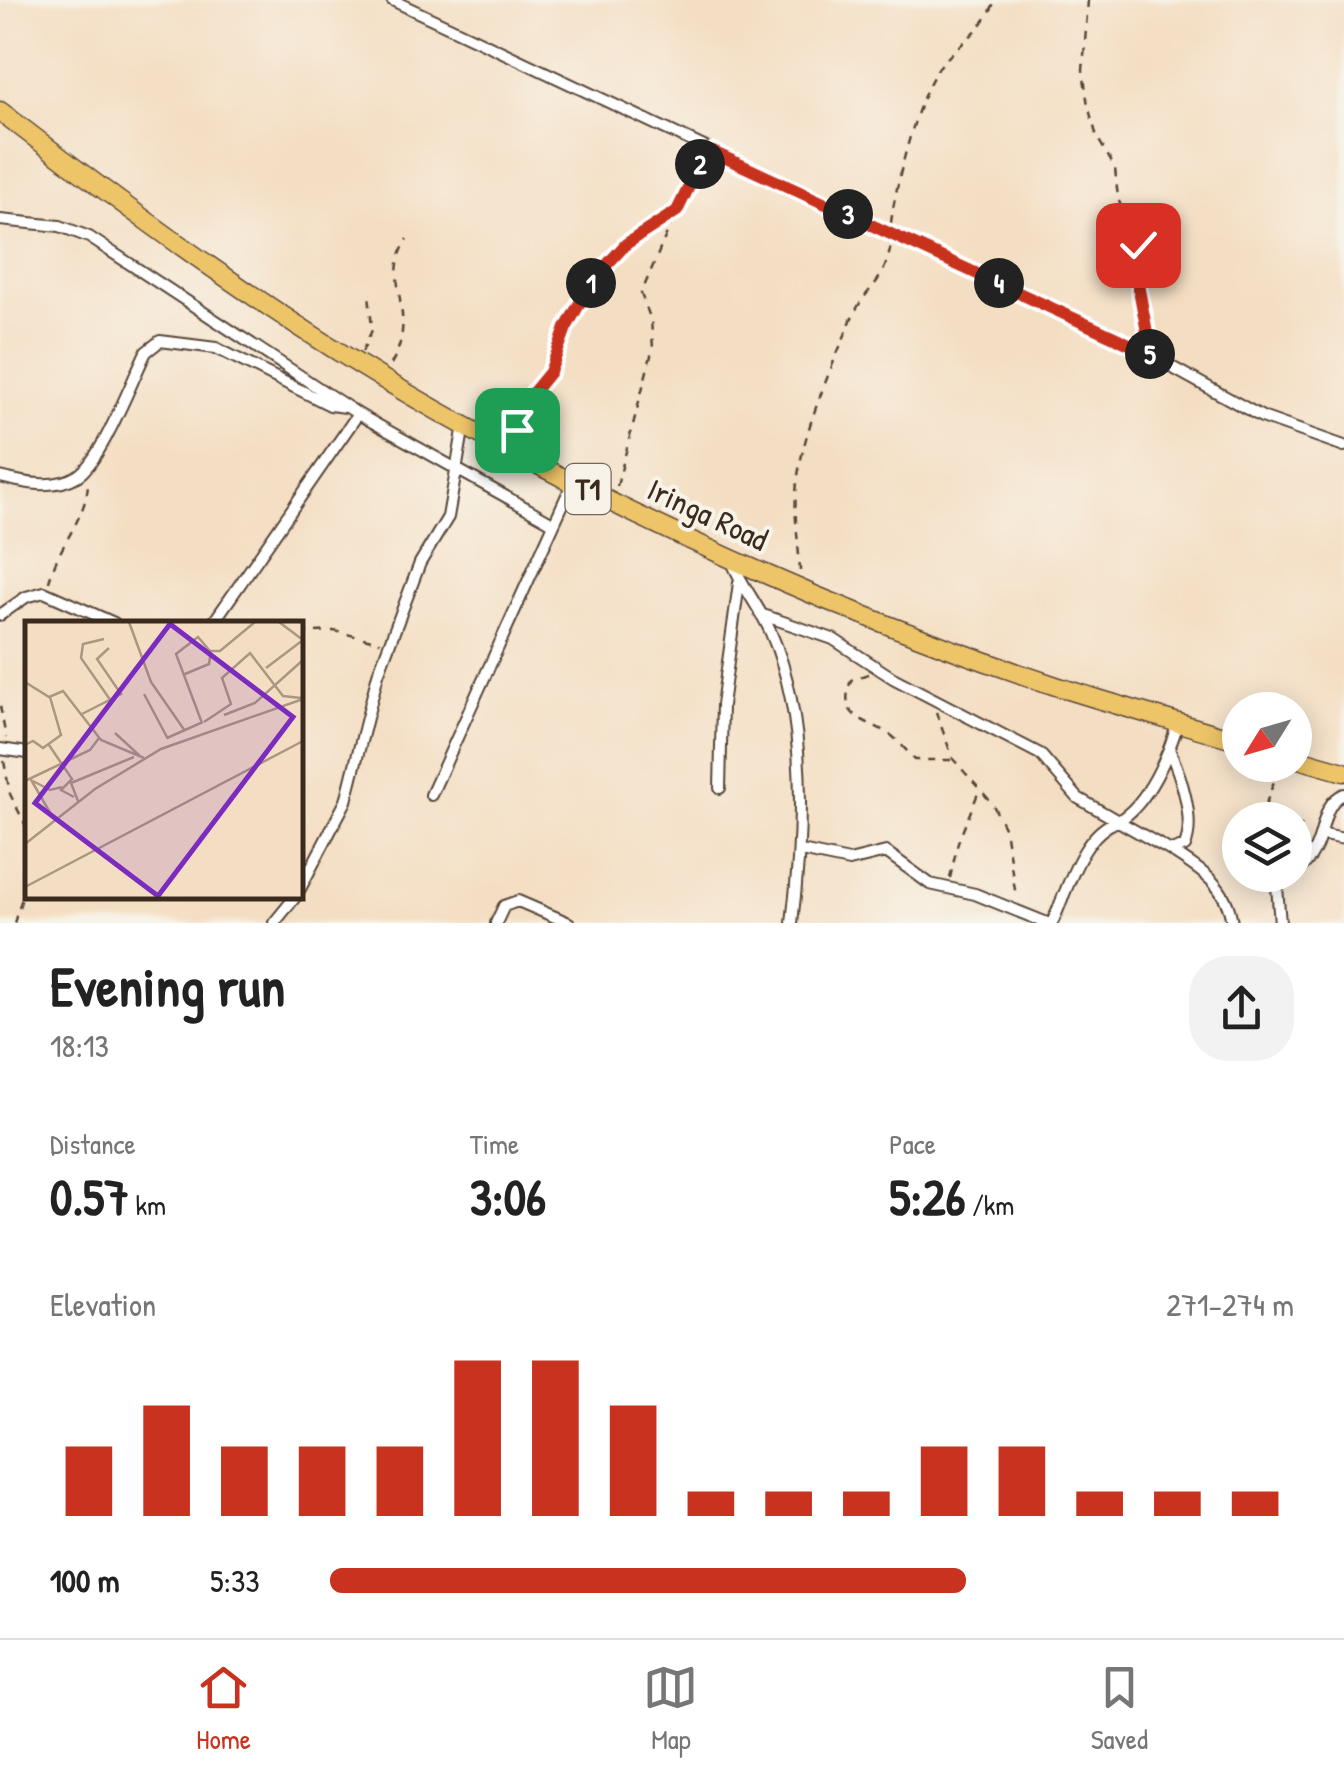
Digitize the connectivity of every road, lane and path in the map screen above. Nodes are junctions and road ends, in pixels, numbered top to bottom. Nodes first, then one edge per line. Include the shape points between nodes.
1 (392, 0) edge
2 (995, 0) edge
3 (1088, 0) edge
4 (0, 111) edge
5 (713, 152) junction
6 (677, 211) junction
7 (0, 220) edge
8 (893, 236) junction
9 (408, 239) dead end
10 (369, 292) dead end
11 (1151, 354) junction
12 (356, 361) junction
13 (382, 378) junction
14 (346, 406) junction
15 (358, 414) junction
16 (464, 425) junction
17 (499, 444) junction
18 (1344, 446) edge
19 (88, 465) junction
20 (457, 468) junction
21 (0, 477) edge
22 (573, 482) junction
23 (612, 502) junction
24 (552, 524) junction
25 (730, 558) junction
26 (739, 582) junction
27 (800, 587) junction
28 (44, 592) junction
29 (760, 614) junction
30 (0, 616) edge
31 (109, 621) edge
32 (214, 621) edge
33 (302, 633) edge
34 (391, 644) junction
35 (880, 670) junction
36 (929, 697) junction
37 (0, 706) edge
38 (1178, 722) junction
39 (1222, 735) edge
40 (4, 749) edge
41 (1169, 749) junction
42 (953, 759) junction
43 (1312, 763) edge
44 (1344, 772) edge
45 (720, 788) dead end
46 (980, 789) junction
47 (1344, 794) edge
48 (431, 795) dead end
49 (1118, 821) junction
50 (25, 824) edge
51 (1312, 830) edge
52 (1324, 835) junction
53 (1344, 839) edge
54 (1171, 850) junction
55 (801, 851) junction
56 (1312, 856) edge
57 (302, 885) edge
58 (25, 888) edge
59 (947, 888) junction
60 (1277, 892) edge
61 (294, 898) edge
62 (1014, 908) junction
63 (14, 923) edge
64 (274, 923) edge
65 (496, 923) edge
66 (569, 923) edge
67 (792, 923) edge
68 (1050, 923) edge
69 (1232, 923) edge
70 (1280, 923) edge

1 - 5 street
2 - 8 path via 932,80 901,170
3 - 11 path via 1088,106 1140,250 1136,273
4 - 12 highway, Iringa Road / T1 via 254,298
5 - 6 path via 701,162
5 - 8 street
6 - 17 path via 626,244 592,281 550,372 527,400 524,420
6 - 23 path via 642,294 652,357
7 - 14 street via 60,226 89,238
8 - 11 street
8 - 27 path via 885,275 859,304 832,366 800,468
9 - 13 path via 397,274 406,330
10 - 12 path via 372,330
11 - 18 street via 1262,417
12 - 13 highway, Iringa Road / T1
13 - 16 highway, Iringa Road / T1
14 - 15 street
14 - 19 street via 330,405 216,348 160,341 146,352
15 - 20 street
15 - 32 street
16 - 17 highway, Iringa Road / T1
16 - 20 street
17 - 22 highway, Iringa Road / T1
19 - 21 street via 61,482
19 - 28 path via 86,498
20 - 24 street
20 - 34 street via 448,517 420,562
22 - 23 highway, Iringa Road / T1
22 - 24 street
23 - 25 highway, Iringa Road / T1
24 - 48 street
25 - 26 street
25 - 27 highway, Iringa Road / T1
26 - 29 street
26 - 45 street
27 - 38 highway, Iringa Road / T1 via 1058,686
28 - 30 street
28 - 31 street
29 - 35 street via 832,639
29 - 55 street via 786,686 804,810
33 - 34 path via 334,631
34 - 57 street via 352,786
35 - 36 street
35 - 42 path via 853,678 849,711 897,740 915,760
36 - 42 path
36 - 49 street via 1040,754 1078,798
37 - 40 path
38 - 39 highway, Iringa Road / T1
38 - 41 street
40 - 50 path via 10,794
41 - 49 street via 1132,812
41 - 54 street via 1184,781 1188,835 1185,846
42 - 46 path
43 - 44 highway
46 - 59 path
46 - 62 path via 1005,829
47 - 52 street via 1328,808
49 - 54 street
49 - 68 street via 1090,842
51 - 52 path
52 - 53 street
52 - 56 street
54 - 69 street via 1214,882
55 - 59 street via 850,861 886,852 930,884
55 - 67 street
58 - 63 path
59 - 62 street
60 - 70 street
61 - 64 street
62 - 68 street
65 - 66 street via 504,906 518,901

